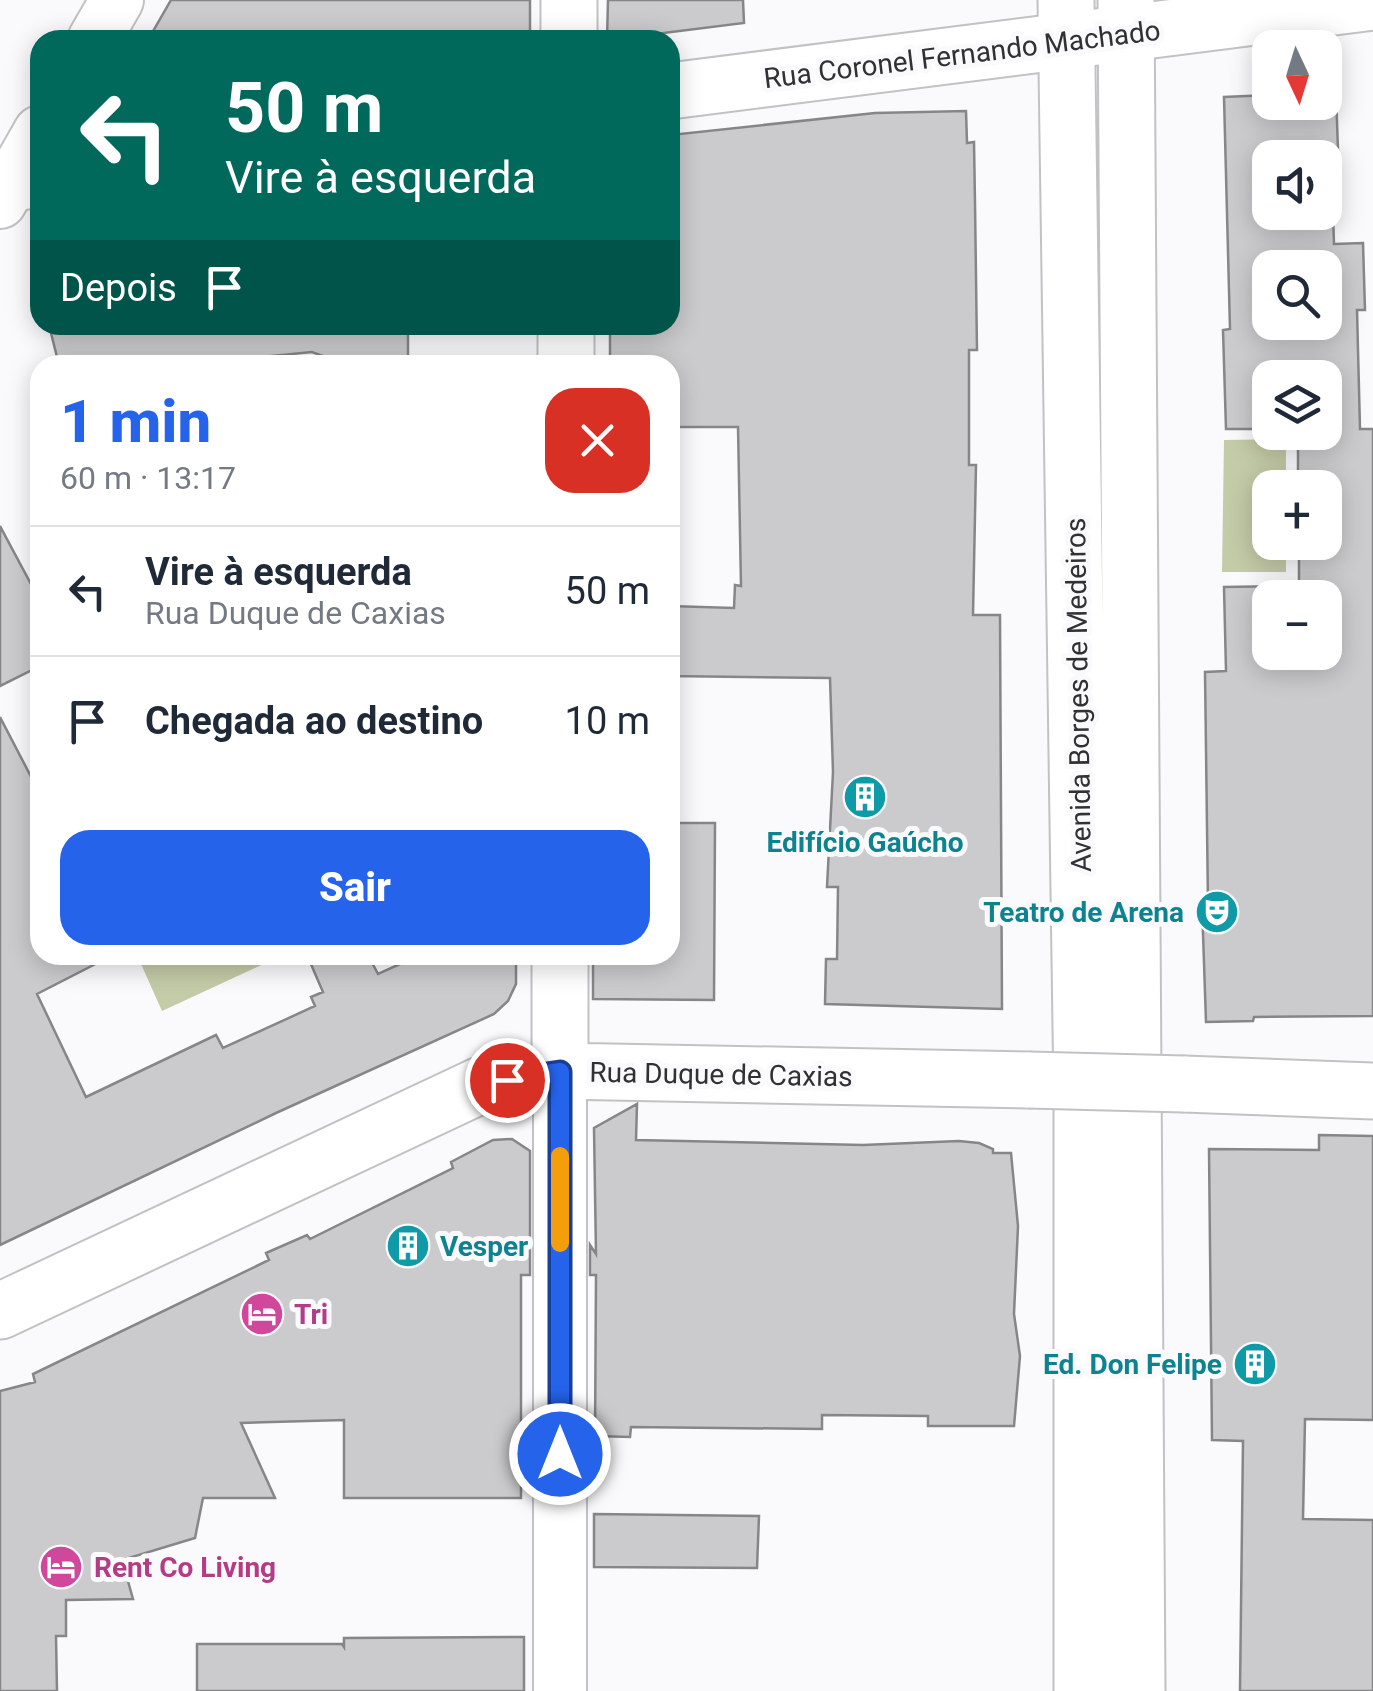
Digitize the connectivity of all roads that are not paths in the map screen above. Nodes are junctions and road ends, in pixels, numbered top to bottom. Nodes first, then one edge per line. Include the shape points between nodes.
1 (116, 0) edge
2 (569, 0) edge
3 (1373, 2) edge
4 (1127, 16) edge
5 (1066, 20) edge
6 (100, 30) edge
7 (569, 30) edge
8 (680, 89) edge
9 (30, 152) edge
10 (12, 187) edge
11 (560, 965) edge
12 (560, 1072) junction
13 (1373, 1091) edge
14 (0, 1310) edge
15 (560, 1691) edge
16 (1082, 1691) edge
17 (1137, 1691) edge

1 - 6 street
2 - 7 main road
3 - 4 main road, Rua Coronel Fernando Machado
4 - 5 main road, Rua Coronel Fernando Machado
4 - 17 main road, Avenida Borges de Medeiros
5 - 8 main road, Rua Coronel Fernando Machado
5 - 16 main road, Avenida Borges de Medeiros via 1082,1095
9 - 10 street
11 - 12 main road
12 - 13 main road, Rua Duque de Caxias, bridge
12 - 14 main road, Rua Duque de Caxias via 481,1085
12 - 15 street

